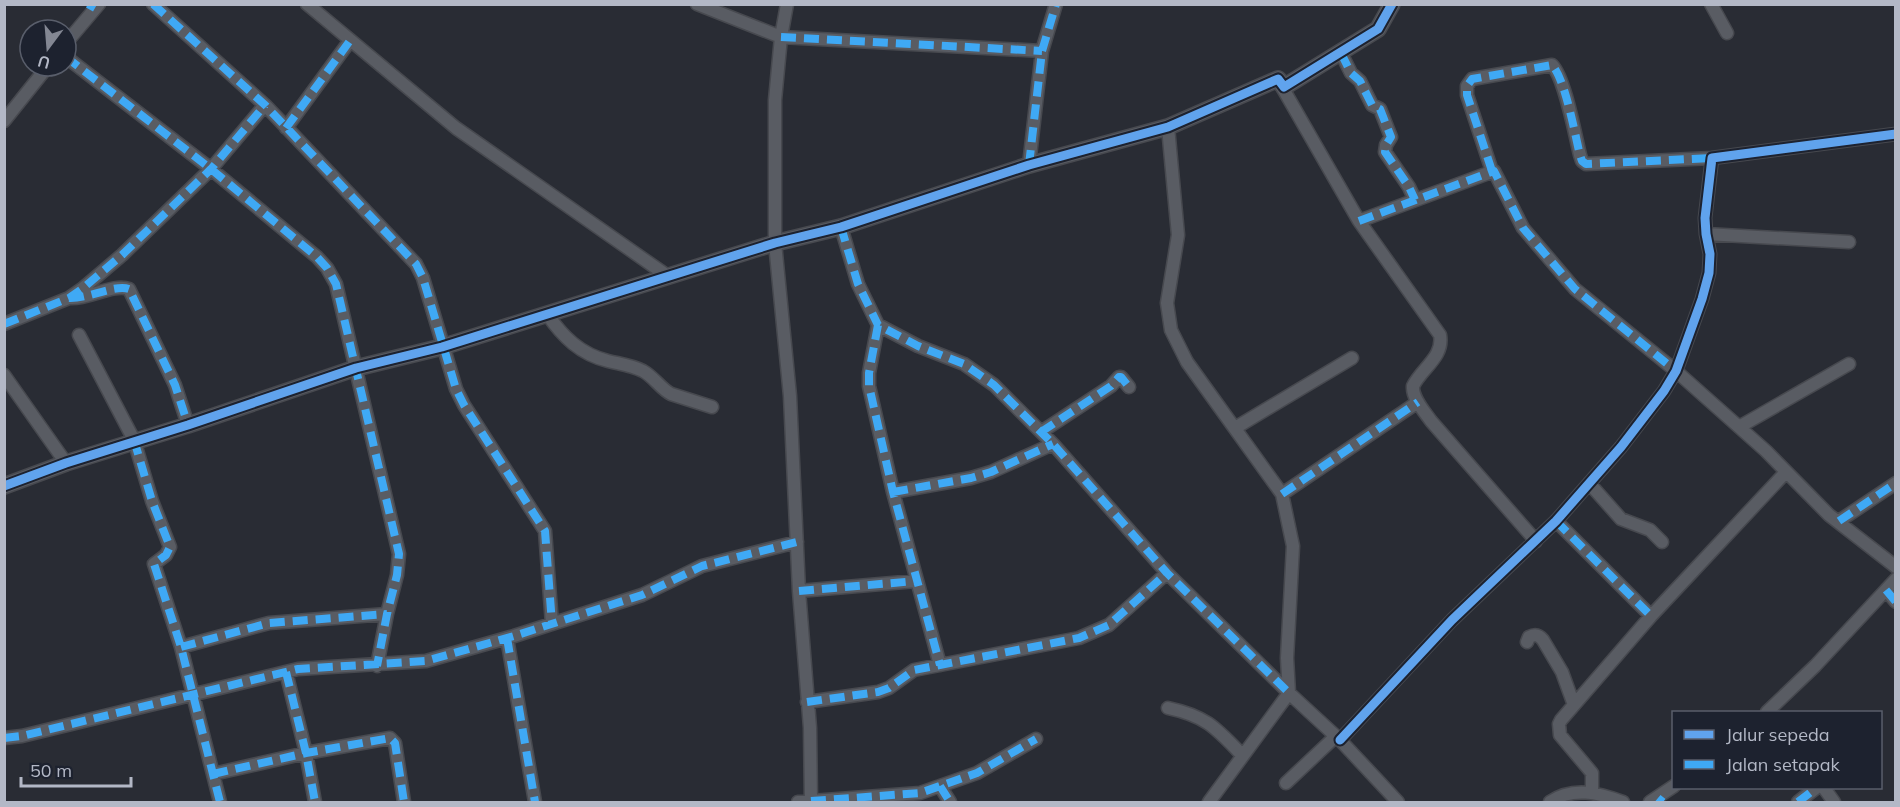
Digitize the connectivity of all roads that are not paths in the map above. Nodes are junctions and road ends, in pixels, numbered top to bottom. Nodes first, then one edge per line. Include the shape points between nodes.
1 (153, 4) edge
2 (307, 4) edge
3 (698, 4) edge
4 (787, 4) edge
5 (1056, 4) edge
6 (1392, 4) edge
7 (1711, 4) edge
8 (94, 6) edge
9 (78, 27) edge
10 (1727, 33) dead end
11 (781, 37) junction
12 (350, 42) junction
13 (1042, 51) junction
14 (1341, 52) junction
15 (78, 66) edge
16 (38, 78) edge
17 (1278, 79) junction
18 (265, 105) junction
19 (4, 121) edge
20 (1168, 126) junction
21 (286, 128) junction
22 (1896, 134) edge
23 (1712, 158) junction
24 (1029, 165) junction
25 (212, 169) junction
26 (1492, 171) junction
27 (1415, 200) junction
28 (1359, 221) junction
29 (841, 227) junction
30 (1706, 234) junction
31 (1849, 242) dead end
32 (775, 243) junction
33 (669, 277) junction
34 (69, 298) junction
35 (547, 314) junction
36 (4, 324) edge
37 (878, 325) junction
38 (79, 335) dead end
39 (442, 346) junction
40 (1352, 358) dead end
41 (1849, 364) dead end
42 (356, 368) junction
43 (1676, 371) junction
44 (4, 375) edge
45 (1129, 387) dead end
46 (1418, 402) junction
47 (712, 407) dead end
48 (188, 425) junction
49 (1740, 427) junction
50 (1234, 428) junction
51 (1041, 432) junction
52 (134, 440) junction
53 (1053, 444) junction
54 (66, 463) junction
55 (1786, 472) junction
56 (1589, 483) junction
57 (1896, 483) edge
58 (4, 486) edge
59 (893, 492) junction
60 (1282, 494) junction
61 (1556, 521) junction
62 (1839, 521) junction
63 (1536, 541) junction
64 (797, 542) junction
65 (1662, 542) dead end
66 (1896, 567) edge
67 (1167, 573) junction
68 (1896, 579) edge
69 (916, 581) junction
70 (799, 591) junction
71 (1886, 591) junction
72 (1896, 602) edge
73 (387, 614) junction
74 (1651, 616) junction
75 (552, 624) junction
76 (507, 638) junction
77 (1527, 642) dead end
78 (181, 647) junction
79 (940, 665) junction
80 (378, 666) junction
81 (286, 672) junction
82 (1289, 693) junction
83 (194, 695) junction
84 (807, 702) junction
85 (1574, 705) junction
86 (1168, 708) dead end
87 (1770, 711) edge
88 (4, 738) edge
89 (1338, 738) junction
90 (1036, 739) dead end
91 (306, 753) junction
92 (1242, 755) junction
93 (213, 774) junction
94 (1286, 783) dead end
95 (940, 786) junction
96 (1672, 788) edge
97 (1815, 789) edge
98 (1825, 789) edge
99 (1592, 792) junction
100 (1657, 801) edge
101 (220, 802) edge
102 (315, 802) edge
103 (404, 802) edge
104 (535, 802) edge
105 (798, 802) edge
106 (811, 802) edge
107 (950, 802) edge
108 (1209, 802) edge
109 (1398, 802) edge
110 (1550, 802) edge
111 (1623, 802) edge
112 (1798, 802) edge
113 (1834, 802) edge

1 - 18 street
2 - 12 street
3 - 11 street
4 - 11 street
5 - 13 street
6 - 14 street via 1378,28
7 - 10 street
8 - 9 street
11 - 13 street
11 - 32 street via 775,111
12 - 21 street
12 - 33 street via 456,128
13 - 24 street
14 - 17 street via 1284,87
14 - 27 street via 1372,105 1380,109 1391,137 1385,152
15 - 25 street
16 - 19 street
17 - 20 street
17 - 28 street
18 - 21 street
18 - 25 street
20 - 24 street
20 - 50 street via 1178,235 1167,303 1171,330 1187,362
21 - 39 street via 416,264
22 - 23 street
23 - 26 street via 1586,164 1552,65 1486,75 1472,79 1467,86
23 - 30 street
24 - 29 street
25 - 34 street via 122,255
25 - 42 street via 327,268 336,284
26 - 27 street
26 - 43 street via 1497,173 1523,228 1575,289
27 - 28 street
28 - 46 street via 1440,335 1438,354 1413,386
29 - 32 street
29 - 37 street via 858,284
30 - 31 street
30 - 43 street via 1708,273
32 - 33 street
32 - 64 street via 790,396
33 - 35 street
34 - 36 street
34 - 48 street via 129,289 175,385
35 - 39 street
35 - 47 street via 573,345 602,360 634,367 656,379 671,394
37 - 51 street via 982,375
37 - 59 street via 869,386
38 - 52 street
39 - 42 street
39 - 75 street via 464,405 545,531
40 - 50 street
41 - 49 street
42 - 48 street
42 - 73 street via 399,554
43 - 49 street
43 - 56 street
44 - 54 street
45 - 51 street via 1119,377
46 - 60 street
46 - 63 street
48 - 52 street
49 - 55 street
50 - 60 street
51 - 53 street
52 - 54 street
52 - 78 street via 170,547 154,564
53 - 59 street via 991,472
53 - 67 street
54 - 58 street
55 - 62 street
55 - 74 street
56 - 61 street
56 - 65 street via 1621,519 1650,530
57 - 62 street
59 - 69 street
60 - 82 street via 1293,546
61 - 63 street
61 - 74 street
62 - 66 street
63 - 89 street via 1452,620
64 - 70 street
64 - 75 street via 702,566 642,595
67 - 79 street via 1109,626 1097,632
67 - 82 street
68 - 71 street
69 - 70 street
69 - 79 street
70 - 84 street
71 - 72 street
71 - 87 street
73 - 78 street via 269,623
73 - 80 street
74 - 85 street
75 - 76 street
76 - 80 street via 426,661
76 - 104 street
77 - 85 street via 1533,635 1543,640 1562,672
78 - 83 street
79 - 84 street via 914,670 878,692
80 - 81 street
81 - 83 street
81 - 91 street
82 - 89 street
82 - 92 street
83 - 88 street
83 - 93 street
84 - 106 street
85 - 99 street via 1559,724 1560,735 1592,773
86 - 92 street via 1208,722
89 - 94 street
89 - 109 street
90 - 95 street via 977,773
91 - 93 street
91 - 102 street
91 - 103 street via 390,738 395,743
92 - 108 street
93 - 101 street
95 - 106 street via 920,793
95 - 107 street
96 - 100 street
97 - 112 street
98 - 113 street
99 - 110 street via 1569,794
99 - 111 street
105 - 106 street

